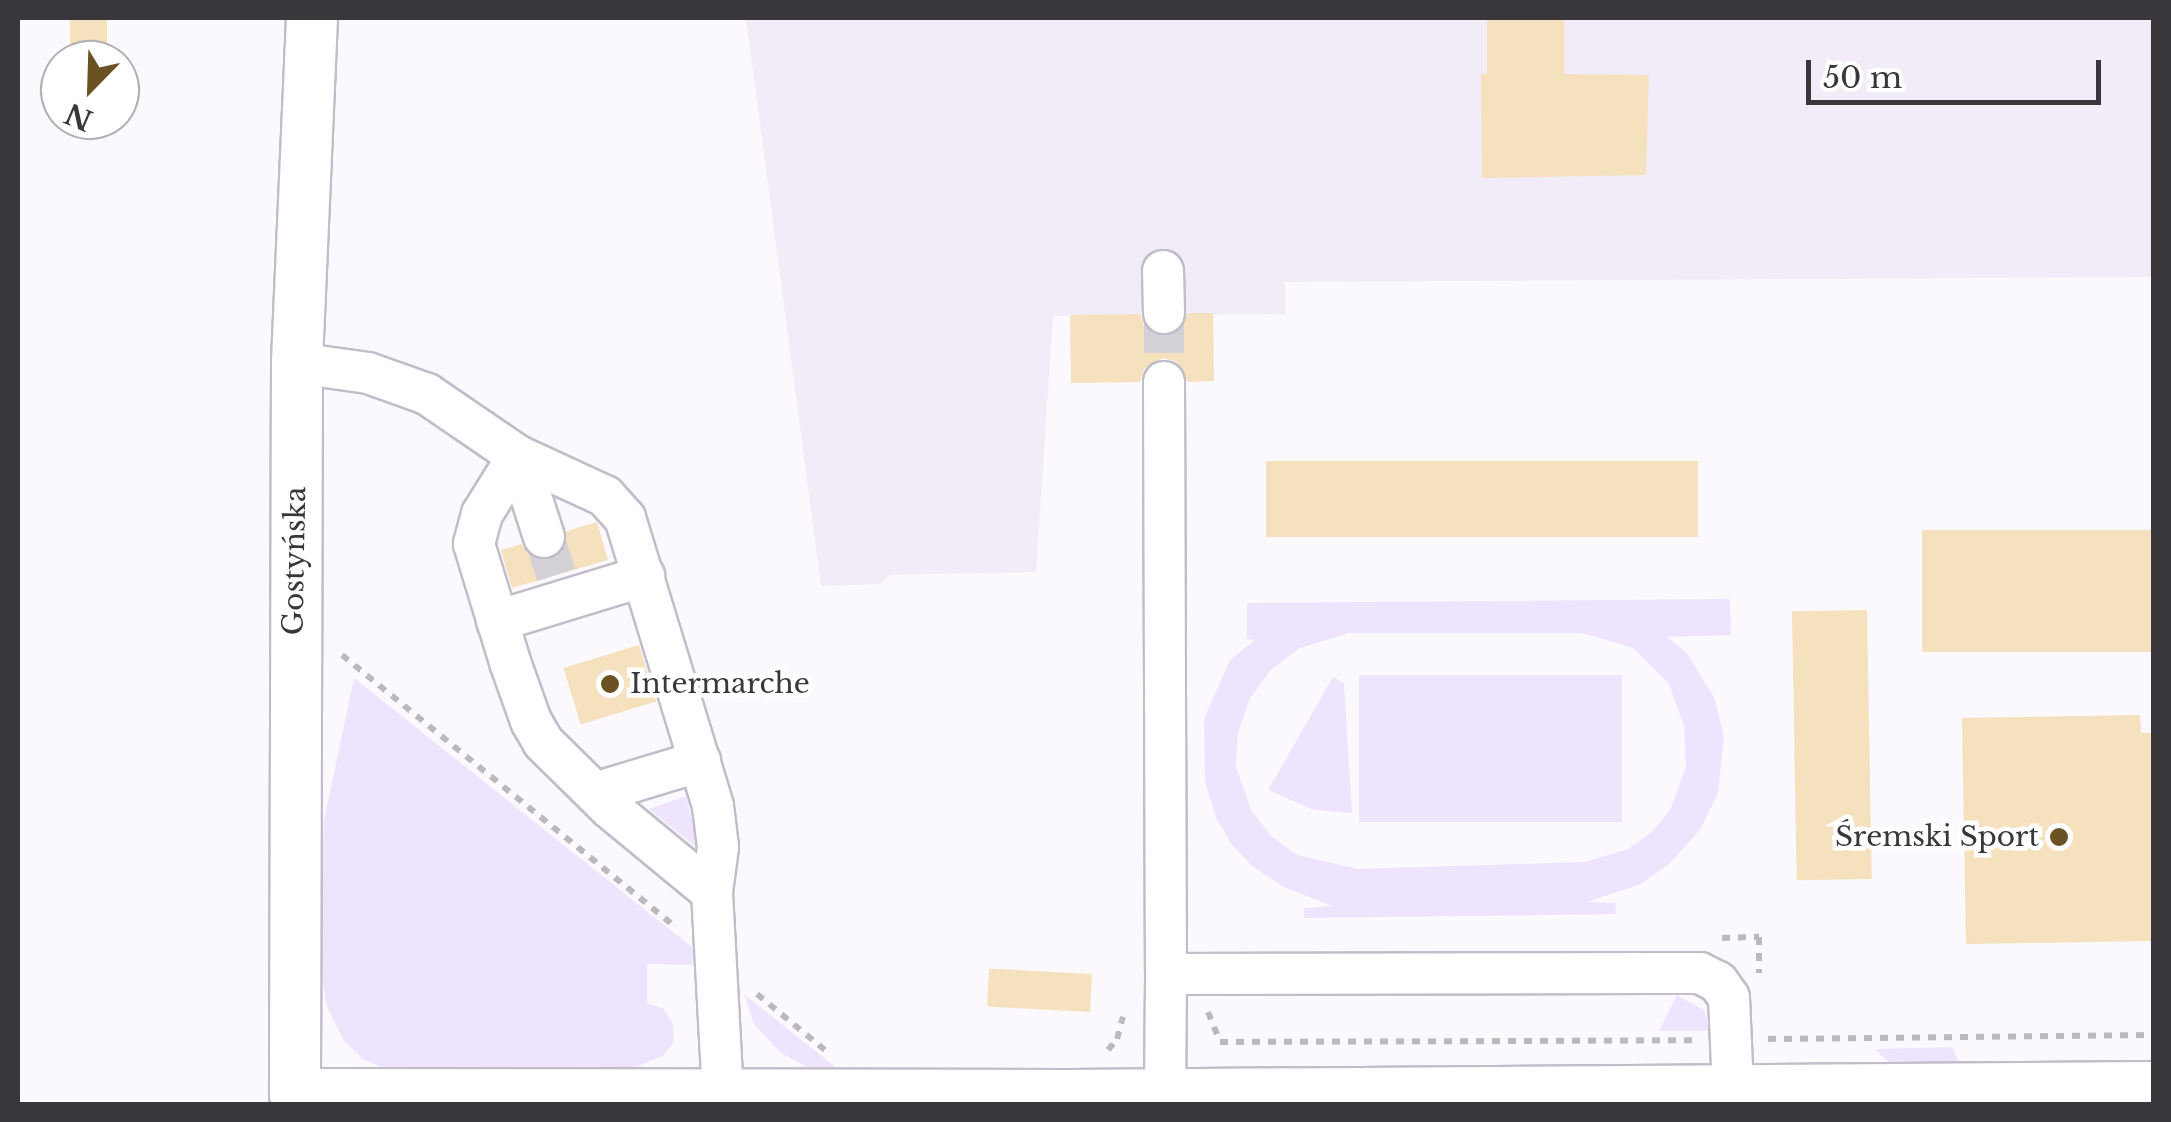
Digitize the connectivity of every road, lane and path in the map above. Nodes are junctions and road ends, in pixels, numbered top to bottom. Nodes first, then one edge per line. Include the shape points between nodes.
1 (312, 18) edge
2 (1163, 271) dead end
3 (1164, 314) tunnel mouth
4 (297, 364) junction
5 (1164, 382) tunnel mouth
6 (518, 456) junction
7 (555, 571) junction
8 (644, 576) junction
9 (496, 620) junction
10 (342, 656) dead end
11 (700, 761) junction
12 (594, 793) junction
13 (712, 892) junction
14 (684, 934) dead end
15 (1166, 974) junction
16 (746, 986) dead end
17 (1125, 1002) dead end
18 (1206, 1006) dead end
19 (2154, 1035) edge
20 (1756, 1039) dead end
21 (1709, 1040) dead end
22 (1100, 1054) dead end
23 (838, 1060) dead end
24 (2154, 1088) edge
25 (1733, 1090) junction
26 (1164, 1094) junction
27 (724, 1096) junction
28 (1858, 1097) edge
29 (295, 1099) edge
30 (558, 1099) edge
31 (1388, 1099) edge

1 - 4 main road, Gostyńska
2 - 3 lane
4 - 6 lane via 368,373 427,394
4 - 29 main road, Gostyńska
5 - 15 lane
6 - 7 lane
6 - 8 lane via 618,507
6 - 9 lane via 476,529 476,557
7 - 8 lane
7 - 9 lane
8 - 11 lane
9 - 12 lane via 531,721
10 - 14 path
11 - 12 lane
11 - 13 lane via 716,826
12 - 13 lane
13 - 27 lane
15 - 25 lane via 1700,973 1729,998
15 - 26 lane
16 - 23 path
17 - 22 path via 1117,1039
18 - 21 path via 1220,1042
19 - 20 path
24 - 28 main road
25 - 28 main road
25 - 31 main road
26 - 27 main road
26 - 31 main road
27 - 30 main road
29 - 30 main road

